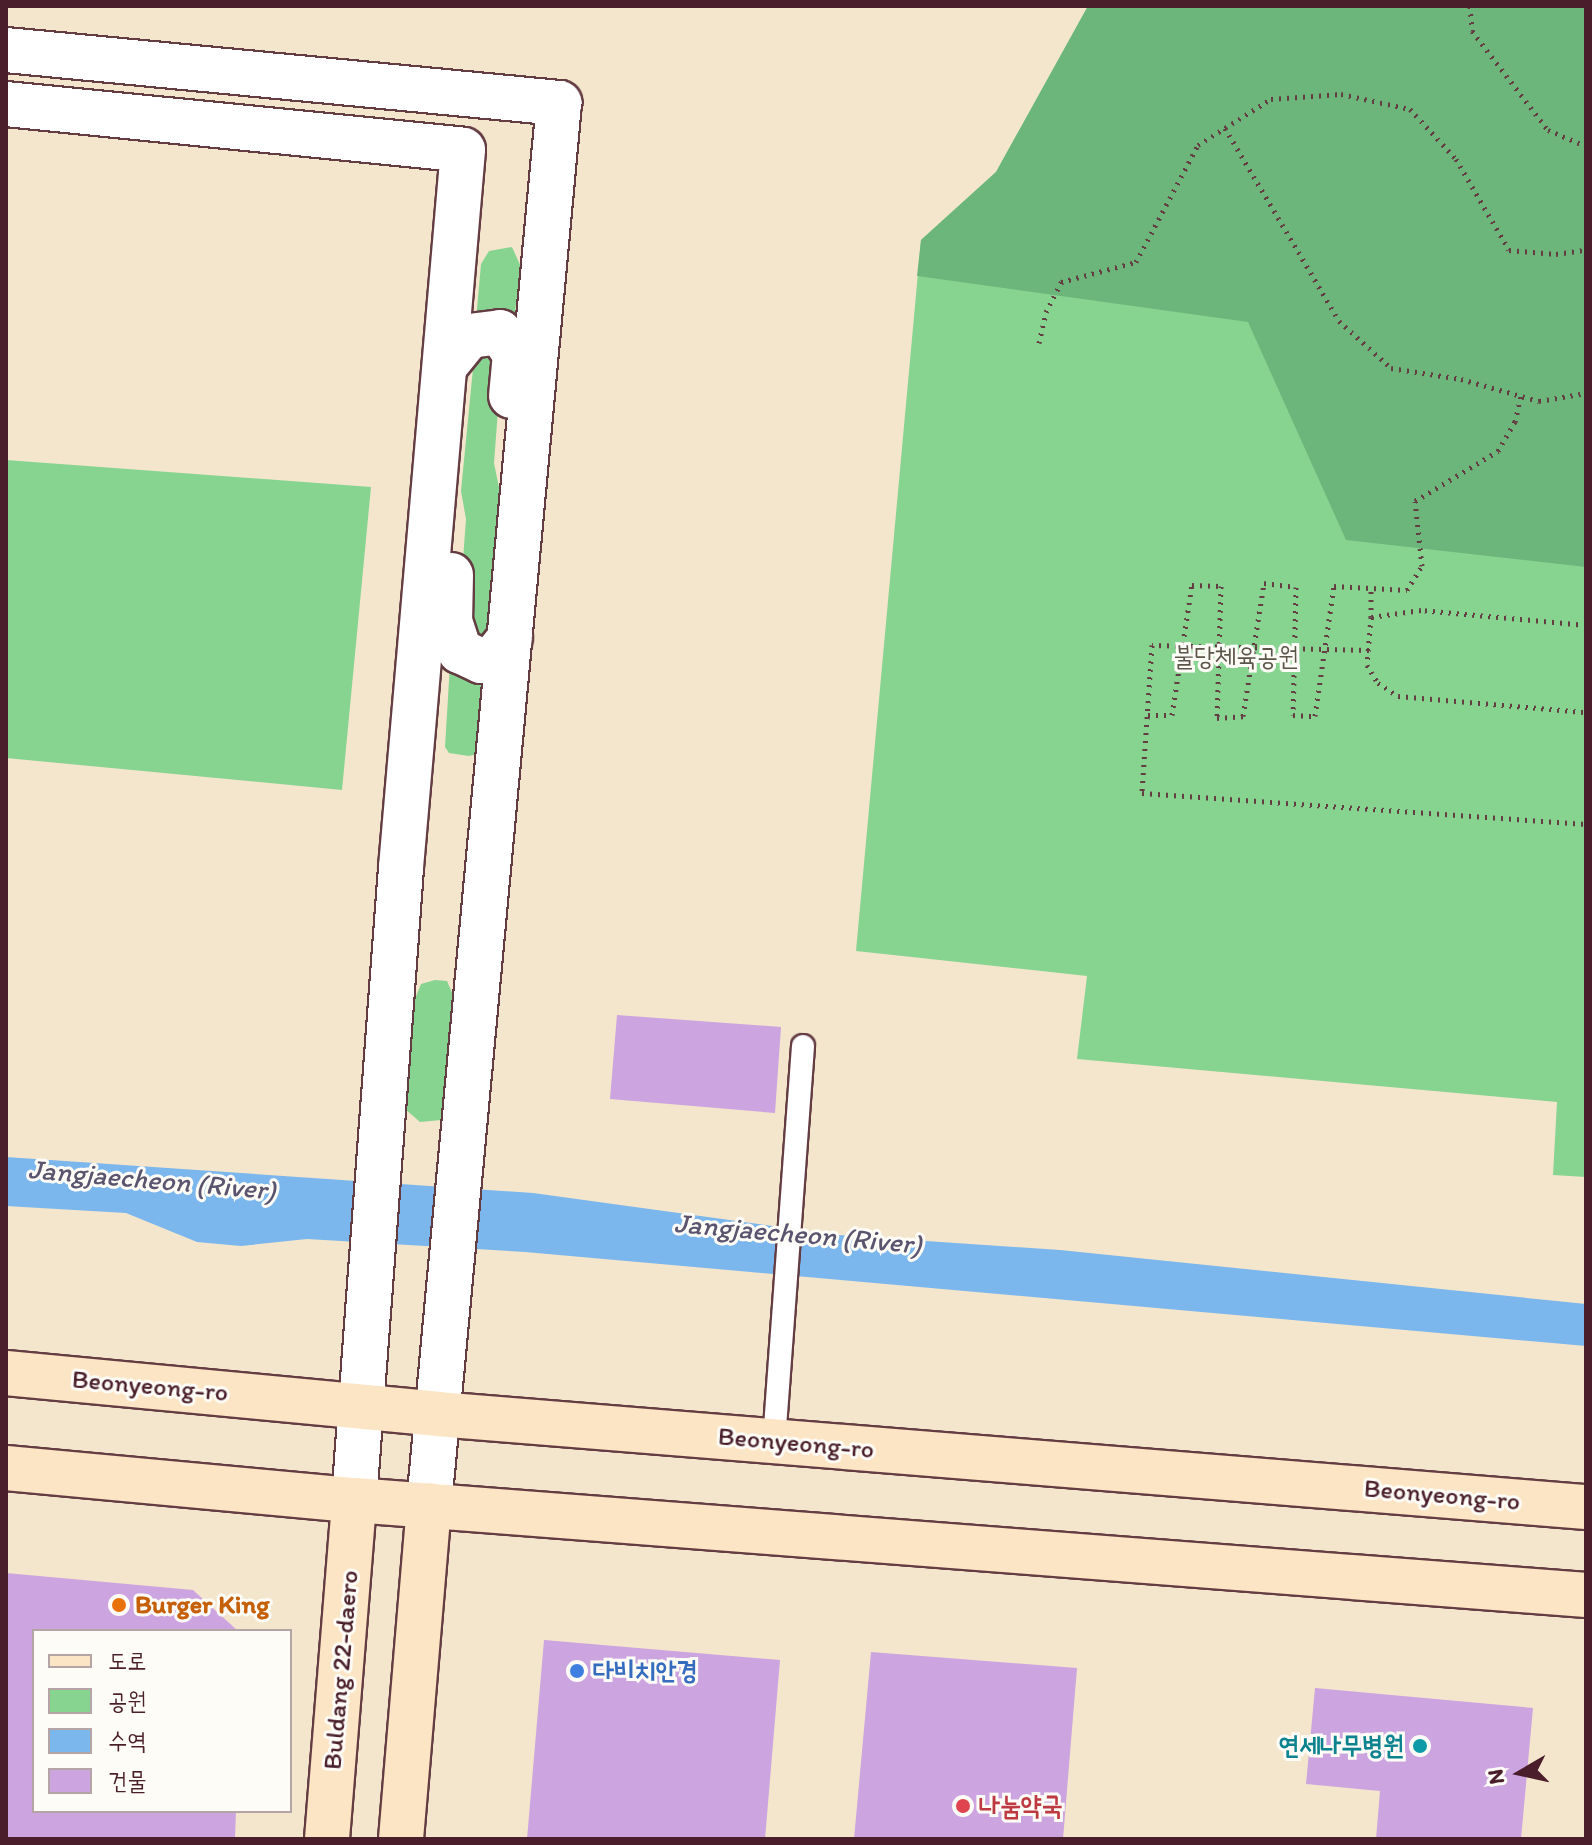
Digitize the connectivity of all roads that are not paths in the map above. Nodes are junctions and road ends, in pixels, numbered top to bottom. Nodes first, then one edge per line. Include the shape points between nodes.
1 (6, 50) edge
2 (6, 104) edge
3 (445, 366) junction
4 (435, 485) junction
5 (523, 494) junction
6 (510, 638) junction
7 (803, 1046) dead end
8 (6, 1373) edge
9 (359, 1405) junction
10 (437, 1414) junction
11 (774, 1441) junction
12 (6, 1468) edge
13 (354, 1500) junction
14 (429, 1505) junction
15 (1586, 1507) edge
16 (1586, 1595) edge
17 (327, 1839) edge
18 (401, 1839) edge

1 - 5 street via 559,103
2 - 3 street via 463,150
3 - 4 street
3 - 5 street via 469,336 482,331 500,332 508,342 515,354 506,457
4 - 6 street via 453,524 452,634 460,651 481,661 493,659
4 - 9 street
5 - 6 street
6 - 10 street
7 - 11 lane
8 - 9 main road, Beonyeong-ro
9 - 10 main road, Beonyeong-ro
9 - 13 street
10 - 11 main road, Beonyeong-ro
10 - 14 street
11 - 15 main road, Beonyeong-ro
12 - 13 main road
13 - 14 main road
13 - 17 main road, Buldang 22-daero
14 - 16 main road
14 - 18 main road

